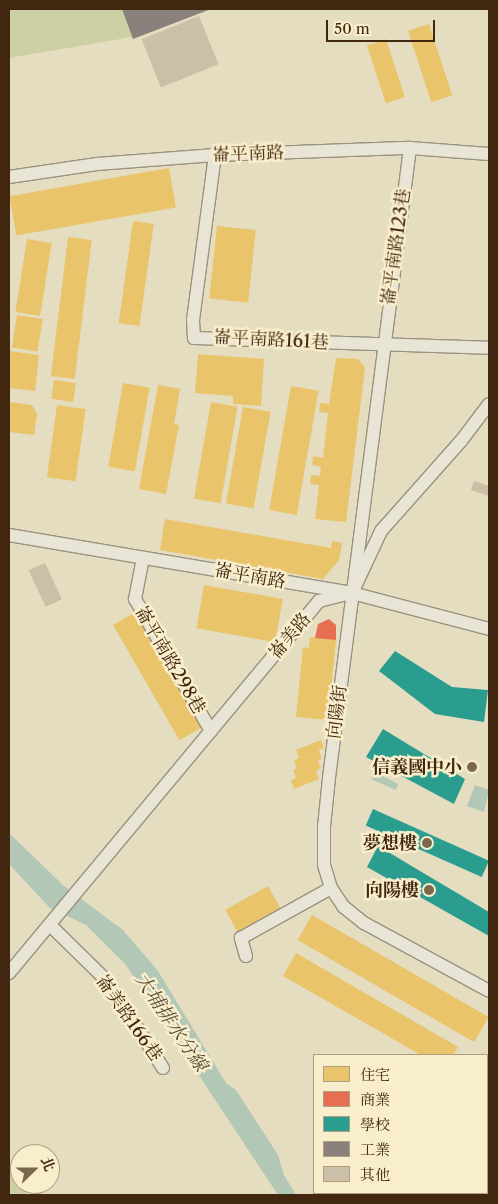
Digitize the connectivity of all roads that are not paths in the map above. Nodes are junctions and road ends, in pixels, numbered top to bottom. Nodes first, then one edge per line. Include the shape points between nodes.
1 (410, 148) junction
2 (489, 154) edge
3 (215, 155) junction
4 (9, 178) edge
5 (382, 346) junction
6 (489, 348) edge
7 (489, 404) edge
8 (9, 535) edge
9 (143, 558) junction
10 (352, 593) junction
11 (489, 630) edge
12 (211, 731) junction
13 (331, 888) junction
14 (51, 926) junction
15 (246, 956) dead end
16 (9, 974) edge
17 (489, 991) edge
18 (163, 1068) dead end

1 - 2 street, 崙平南路
1 - 3 street, 崙平南路
1 - 5 street, 崙平南路123巷
3 - 4 street, 崙平南路 via 97,164
3 - 5 street, 崙平南路161巷 via 193,320 194,338
5 - 6 street
5 - 10 street, 向陽街
7 - 10 street via 461,441 381,531
8 - 9 street, 崙平南路
9 - 10 street, 崙平南路
9 - 12 street, 崙平南路298巷 via 135,599
10 - 11 street, 崙平南路
10 - 12 street, 崙美路 via 319,601
10 - 13 street, 向陽街 via 324,826 324,865
12 - 14 street, 崙美路
13 - 15 street via 241,938
13 - 17 street, 向陽街 via 344,907 364,923
14 - 16 street
14 - 18 street, 崙美路166巷 via 108,982

